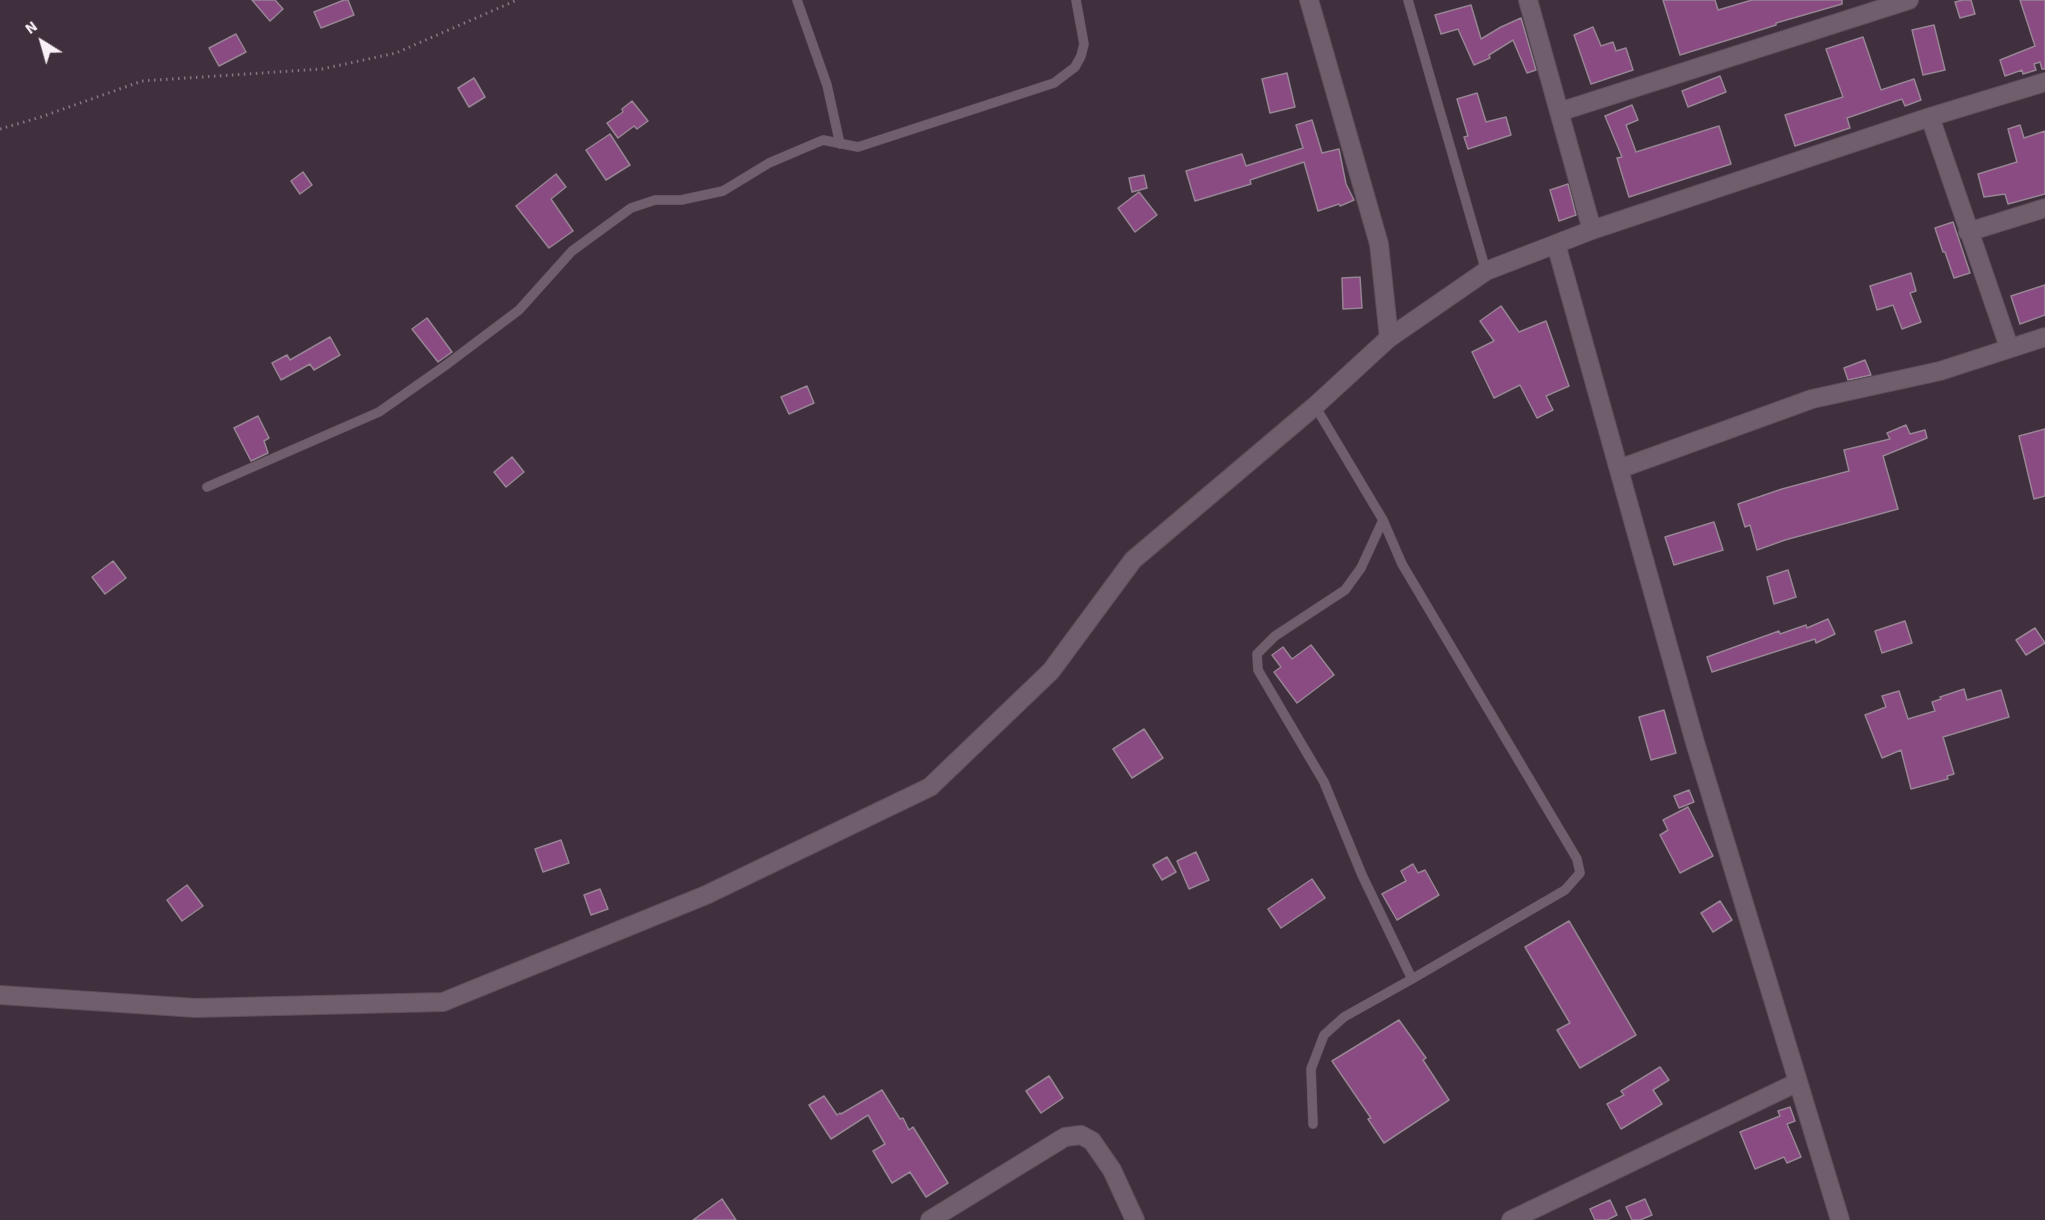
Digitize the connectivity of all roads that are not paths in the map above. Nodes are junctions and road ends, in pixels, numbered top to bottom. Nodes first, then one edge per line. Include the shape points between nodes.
1 (797, 0) edge
2 (1076, 0) edge
3 (1309, 0) edge
4 (1408, 0) edge
5 (1528, 0) edge
6 (1909, 0) edge
7 (2045, 82) edge
8 (1559, 112) junction
9 (1930, 117) junction
10 (840, 144) junction
11 (2045, 208) edge
12 (1592, 230) junction
13 (1968, 232) junction
14 (1556, 244) junction
15 (1486, 272) junction
16 (2045, 337) edge
17 (1389, 338) junction
18 (2009, 347) junction
19 (1315, 406) junction
20 (1619, 469) junction
21 (207, 488) dead end
22 (1383, 520) junction
23 (1412, 980) junction
24 (0, 995) edge
25 (1798, 1082) junction
26 (1313, 1124) dead end
27 (930, 1220) edge
28 (1135, 1220) edge
29 (1512, 1220) edge
30 (1840, 1220) edge

1 - 10 lane via 827,85
2 - 10 lane via 1084,44 1081,56 1075,67 1054,83 858,147
3 - 17 street via 1378,244
4 - 15 lane
5 - 8 street
6 - 8 street
7 - 9 street
8 - 12 street
9 - 12 street
9 - 13 street
10 - 21 lane via 823,141 769,163 723,191 681,200 655,200 631,208 573,251 519,310 379,412
11 - 13 street
12 - 14 street
13 - 18 street
14 - 15 street
14 - 20 street
15 - 17 street
16 - 18 street
17 - 19 street
18 - 20 street via 1940,371 1812,399
19 - 22 lane
19 - 24 street via 1133,560 1051,671 930,787 706,895 443,1002 196,1008
20 - 25 street via 1694,739
22 - 23 lane via 1361,568 1345,590 1275,636 1257,654 1258,670 1324,782 1362,875
22 - 23 lane via 1402,564 1577,859 1580,873 1565,890
23 - 26 lane via 1344,1017 1324,1035 1311,1069
25 - 29 street
25 - 30 street
27 - 28 street via 1065,1137 1081,1134 1092,1141 1112,1170

